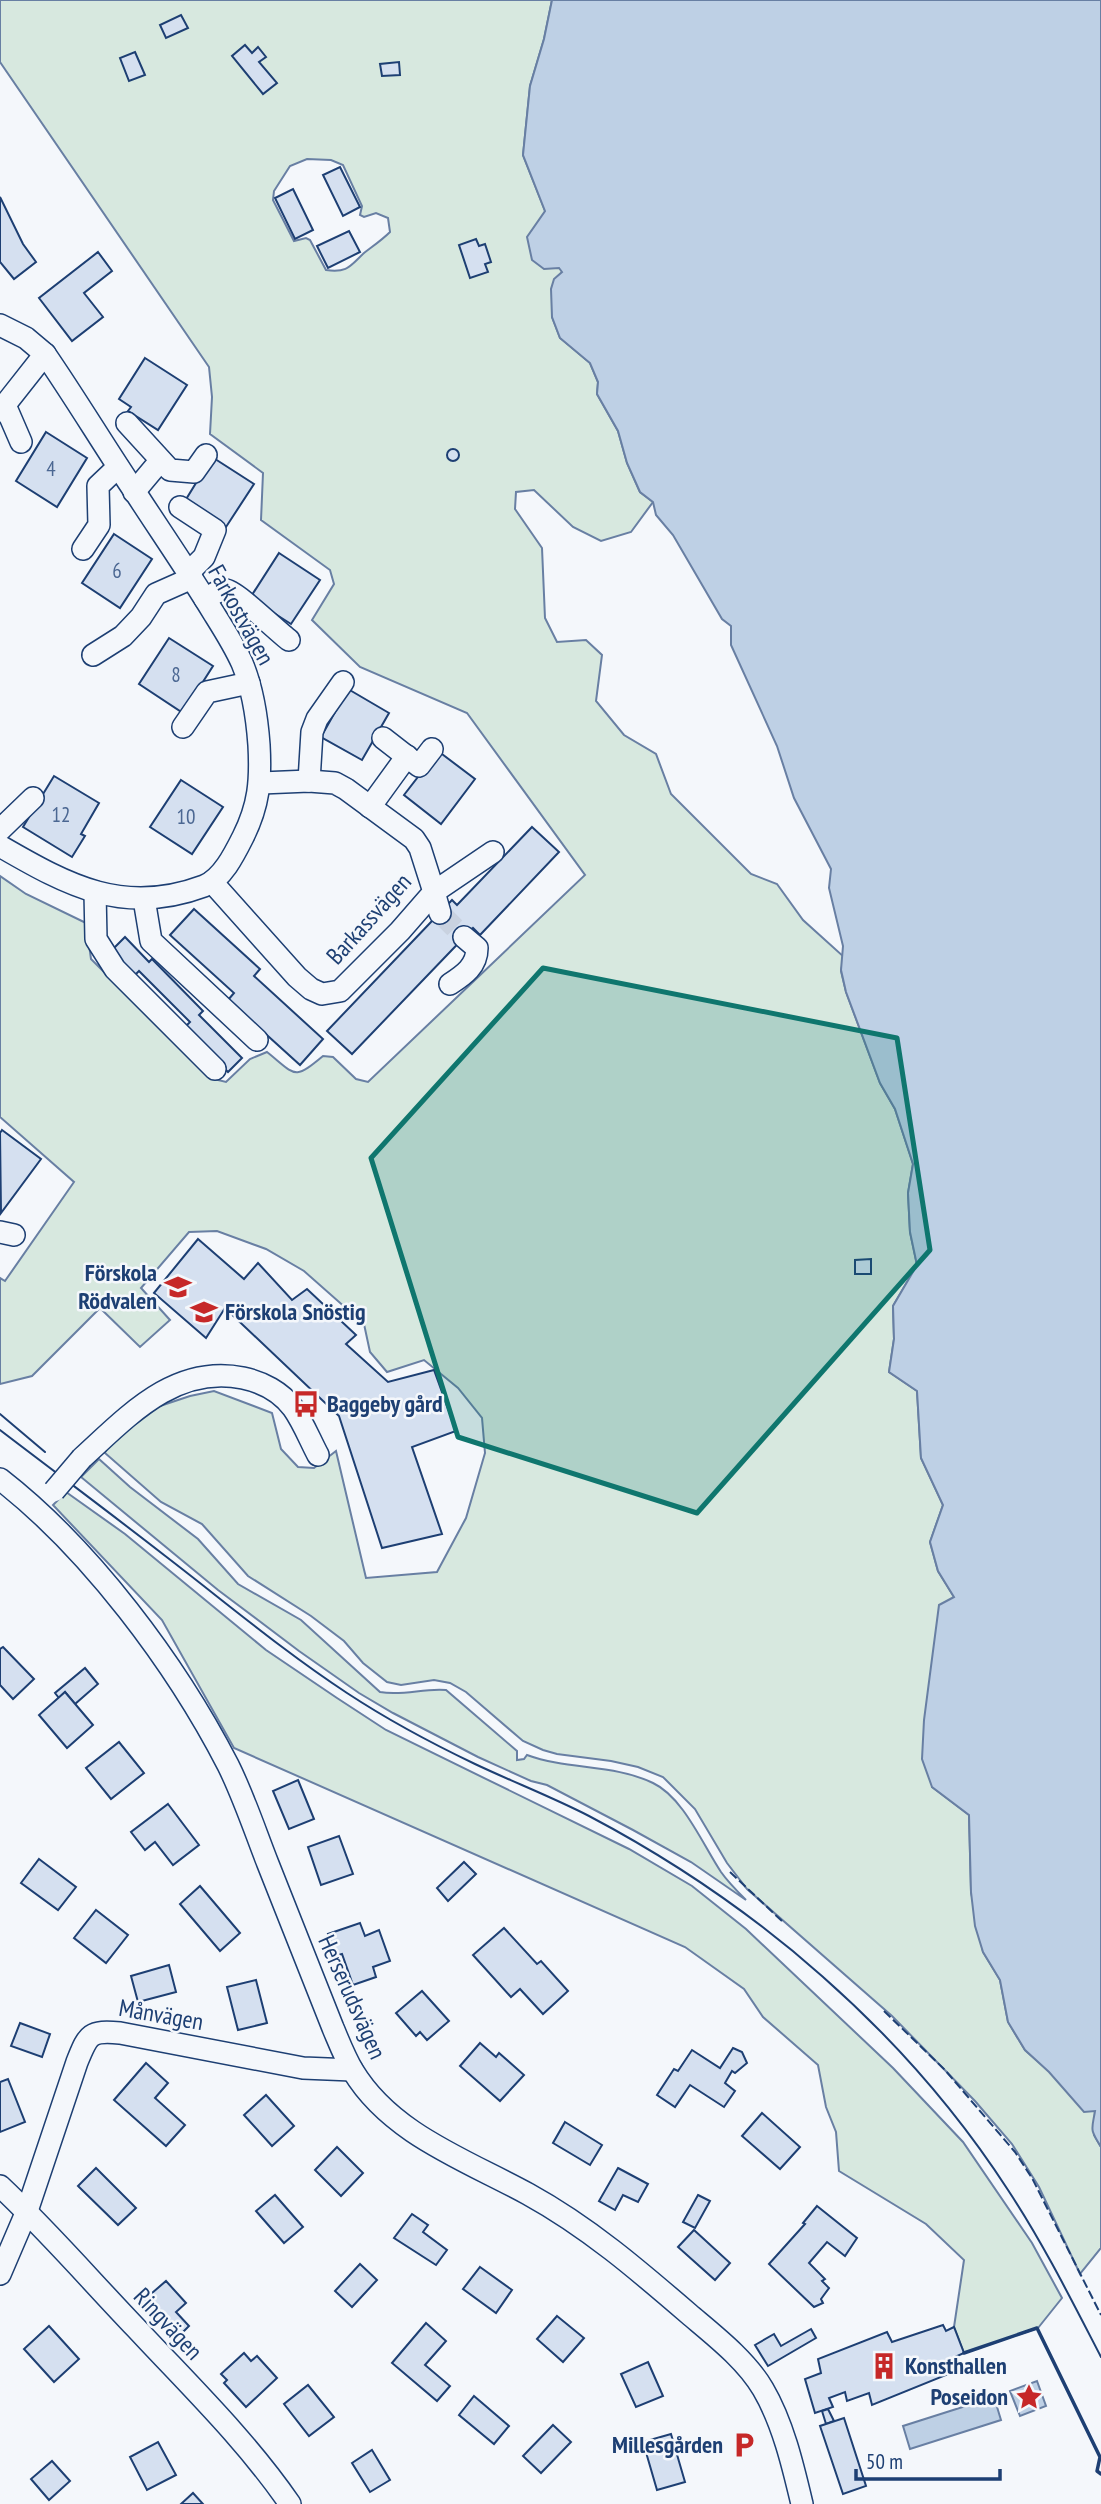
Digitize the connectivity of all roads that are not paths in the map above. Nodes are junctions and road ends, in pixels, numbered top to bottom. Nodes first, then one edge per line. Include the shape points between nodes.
1 (0, 325) edge
2 (45, 355) junction
3 (2, 408) edge
4 (127, 423) dead end
5 (20, 442) dead end
6 (206, 455) dead end
7 (160, 461) junction
8 (118, 467) junction
9 (134, 492) junction
10 (180, 507) dead end
11 (83, 549) dead end
12 (190, 575) junction
13 (205, 598) junction
14 (289, 640) dead end
15 (93, 655) dead end
16 (343, 682) dead end
17 (249, 683) junction
18 (183, 727) dead end
19 (383, 738) dead end
20 (432, 749) dead end
21 (407, 756) junction
22 (309, 780) junction
23 (261, 783) junction
24 (33, 798) dead end
25 (370, 807) junction
26 (0, 830) edge
27 (0, 846) edge
28 (493, 852) dead end
29 (212, 882) junction
30 (95, 892) junction
31 (434, 892) junction
32 (144, 900) junction
33 (440, 913) tunnel mouth
34 (464, 937) tunnel mouth
35 (450, 984) dead end
36 (257, 1040) dead end
37 (215, 1069) dead end
38 (318, 1455) dead end
39 (0, 1479) edge
40 (38, 1510) junction
41 (352, 2070) junction
42 (0, 2186) edge
43 (27, 2211) junction
44 (0, 2274) edge
45 (290, 2504) edge
46 (802, 2504) edge

1 - 2 street, Farkostvägen via 26,338
2 - 3 street
2 - 8 street, Farkostvägen
3 - 5 street
4 - 7 street
6 - 7 street via 194,472 170,470
7 - 9 street
8 - 9 street, Farkostvägen
8 - 11 street via 88,488 99,525
9 - 12 street, Farkostvägen
10 - 12 street via 215,530
12 - 13 street, Farkostvägen
12 - 15 street via 156,594 123,636
13 - 14 street via 222,590 236,594
13 - 17 street, Farkostvägen
16 - 22 street via 312,732
17 - 18 street via 207,692
17 - 23 street, Farkostvägen via 257,714
19 - 21 street
20 - 21 street via 419,766
21 - 25 street
22 - 23 street, Barkassvägen
22 - 25 street, Barkassvägen via 335,783
23 - 29 street, Farkostvägen via 253,817 234,855
24 - 26 street
25 - 31 street, Barkassvägen via 414,839
27 - 30 street via 37,868
28 - 31 street
29 - 31 street, Barkassvägen via 297,977 322,994 340,991
29 - 32 street
30 - 32 street
30 - 37 street via 96,939 103,953
31 - 33 street
32 - 36 street via 151,941
34 - 35 street via 477,948 477,958 467,973
38 - 40 street, bridge via 292,1407 257,1381 214,1376 180,1381 138,1408 82,1458
39 - 40 street, Herserudsvägen
40 - 41 street, Herserudsvägen via 135,1620 228,1766
41 - 43 street, Månvägen via 303,2068 98,2031 86,2040 77,2062
41 - 46 street, Herserudsvägen via 402,2124 568,2217 607,2244 749,2369 775,2412
42 - 43 street, Ringvägen
43 - 44 street, Månvägen
43 - 45 street, Ringvägen via 267,2470

